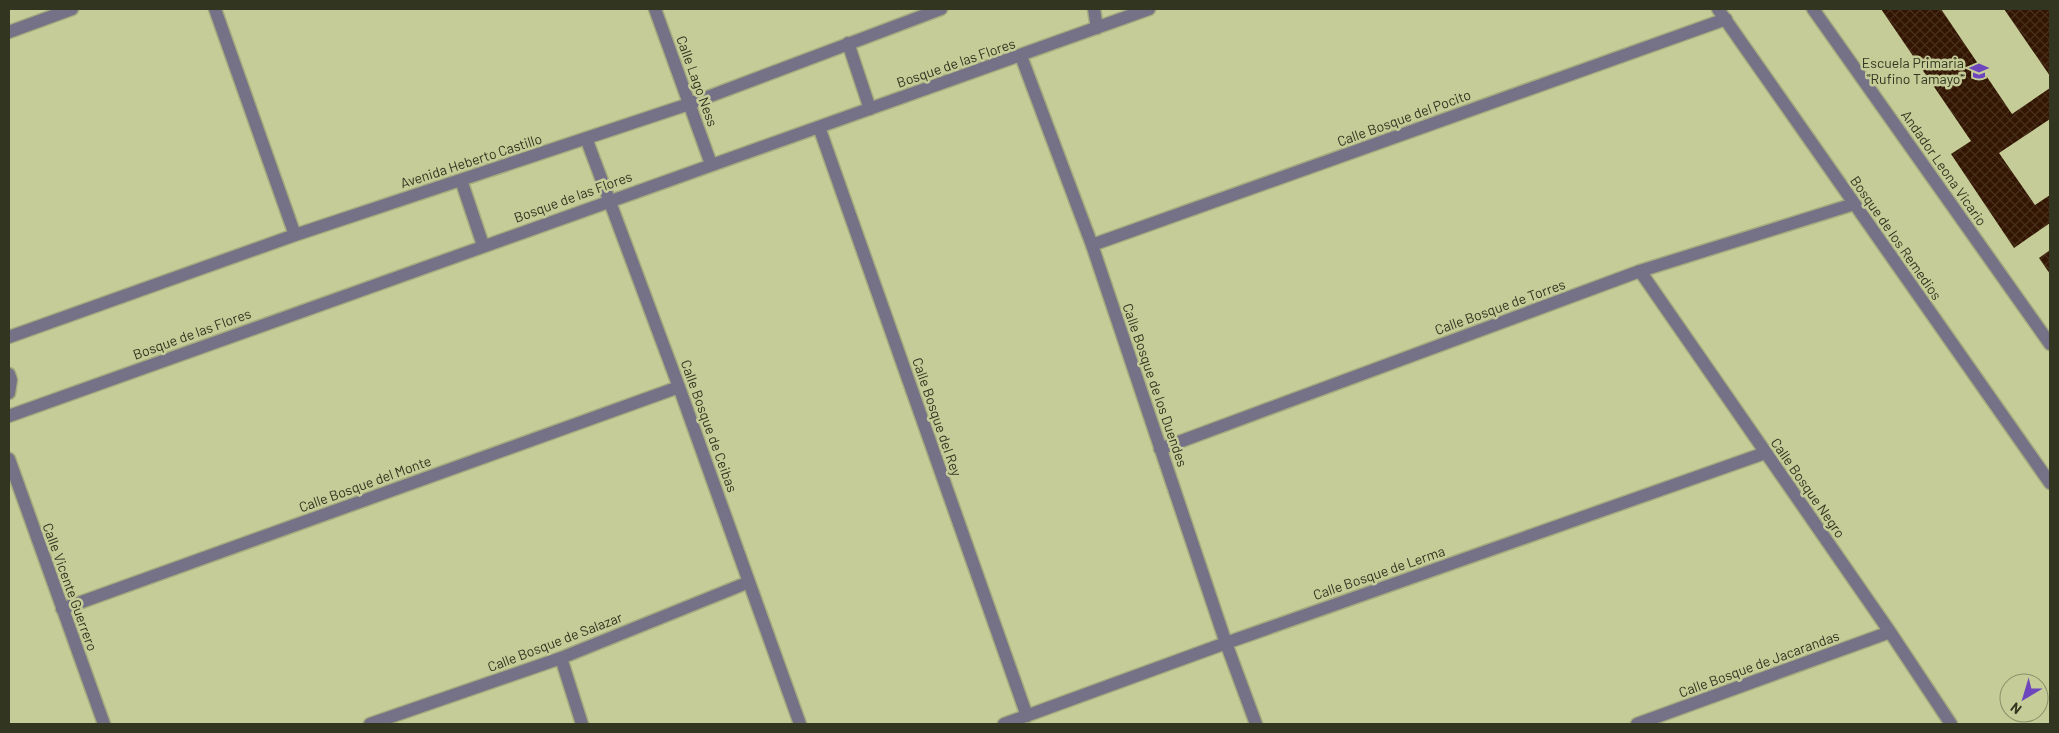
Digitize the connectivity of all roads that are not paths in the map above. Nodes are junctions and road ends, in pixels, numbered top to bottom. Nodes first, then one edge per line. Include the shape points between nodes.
1 (72, 9) edge
2 (215, 9) edge
3 (655, 9) edge
4 (941, 9) edge
5 (1094, 9) edge
6 (1149, 9) edge
7 (1814, 9) edge
8 (1722, 14) edge
9 (1097, 28) junction
10 (9, 32) edge
11 (848, 43) junction
12 (1021, 56) junction
13 (689, 104) junction
14 (870, 109) junction
15 (819, 127) junction
16 (586, 138) junction
17 (711, 164) junction
18 (462, 180) junction
19 (610, 200) junction
20 (1854, 204) junction
21 (295, 235) junction
22 (483, 245) junction
23 (1092, 245) junction
24 (1640, 271) junction
25 (9, 337) edge
26 (2050, 344) edge
27 (9, 374) edge
28 (679, 387) junction
29 (9, 393) edge
30 (9, 416) edge
31 (1160, 449) junction
32 (1765, 453) junction
33 (9, 459) edge
34 (2050, 483) edge
35 (749, 582) junction
36 (62, 610) junction
37 (1890, 632) junction
38 (1226, 642) junction
39 (561, 658) junction
40 (1027, 716) junction
41 (104, 724) edge
42 (370, 724) edge
43 (582, 724) edge
44 (800, 724) edge
45 (1004, 724) edge
46 (1256, 724) edge
47 (1637, 724) edge
48 (1950, 724) edge

1 - 10 street
2 - 21 street
3 - 13 street, Calle Lago Ness
4 - 11 street, Avenida Heberto Castillo
5 - 9 street
6 - 9 street, Bosque de las Flores
7 - 26 street, Andador Leona Vicario
8 - 20 street, Bosque de los Remedios
8 - 23 street, Calle Bosque del Pocito
9 - 12 street, Bosque de las Flores
11 - 13 street, Avenida Heberto Castillo
11 - 14 street
12 - 14 street, Bosque de las Flores
12 - 23 street, Calle Bosque de los Duendes
13 - 16 street, Avenida Heberto Castillo
13 - 17 street, Calle Lago Ness
14 - 15 street, Bosque de las Flores
15 - 17 street, Bosque de las Flores
15 - 40 street, Calle Bosque del Rey
16 - 18 street, Avenida Heberto Castillo
16 - 19 street, Calle Bosque de Ceibas
17 - 19 street, Bosque de las Flores
18 - 21 street, Avenida Heberto Castillo
18 - 22 street
19 - 22 street, Bosque de las Flores
19 - 28 street, Calle Bosque de Ceibas
20 - 24 street, Calle Bosque de Torres
20 - 34 street, Bosque de los Remedios
21 - 25 street, Avenida Heberto Castillo
22 - 30 street, Bosque de las Flores
23 - 31 street, Calle Bosque de los Duendes
24 - 31 street, Calle Bosque de Torres
24 - 32 street, Calle Bosque Negro
27 - 29 street
28 - 35 street, Calle Bosque de Ceibas
28 - 36 street, Calle Bosque del Monte
31 - 38 street, Calle Bosque de los Duendes
32 - 37 street, Calle Bosque Negro
32 - 38 street, Calle Bosque de Lerma
33 - 36 street, Calle Vicente Guerrero
35 - 39 street, Calle Bosque de Salazar
35 - 44 street, Calle Bosque de Ceibas
36 - 41 street, Calle Vicente Guerrero
37 - 47 street, Calle Bosque de Jacarandas
37 - 48 street, Calle Bosque Negro
38 - 40 street, Calle Bosque de Lerma
38 - 46 street, Calle Bosque de los Duendes
39 - 42 street, Calle Bosque de Salazar
39 - 43 street
40 - 45 street, Calle Bosque de Lerma

